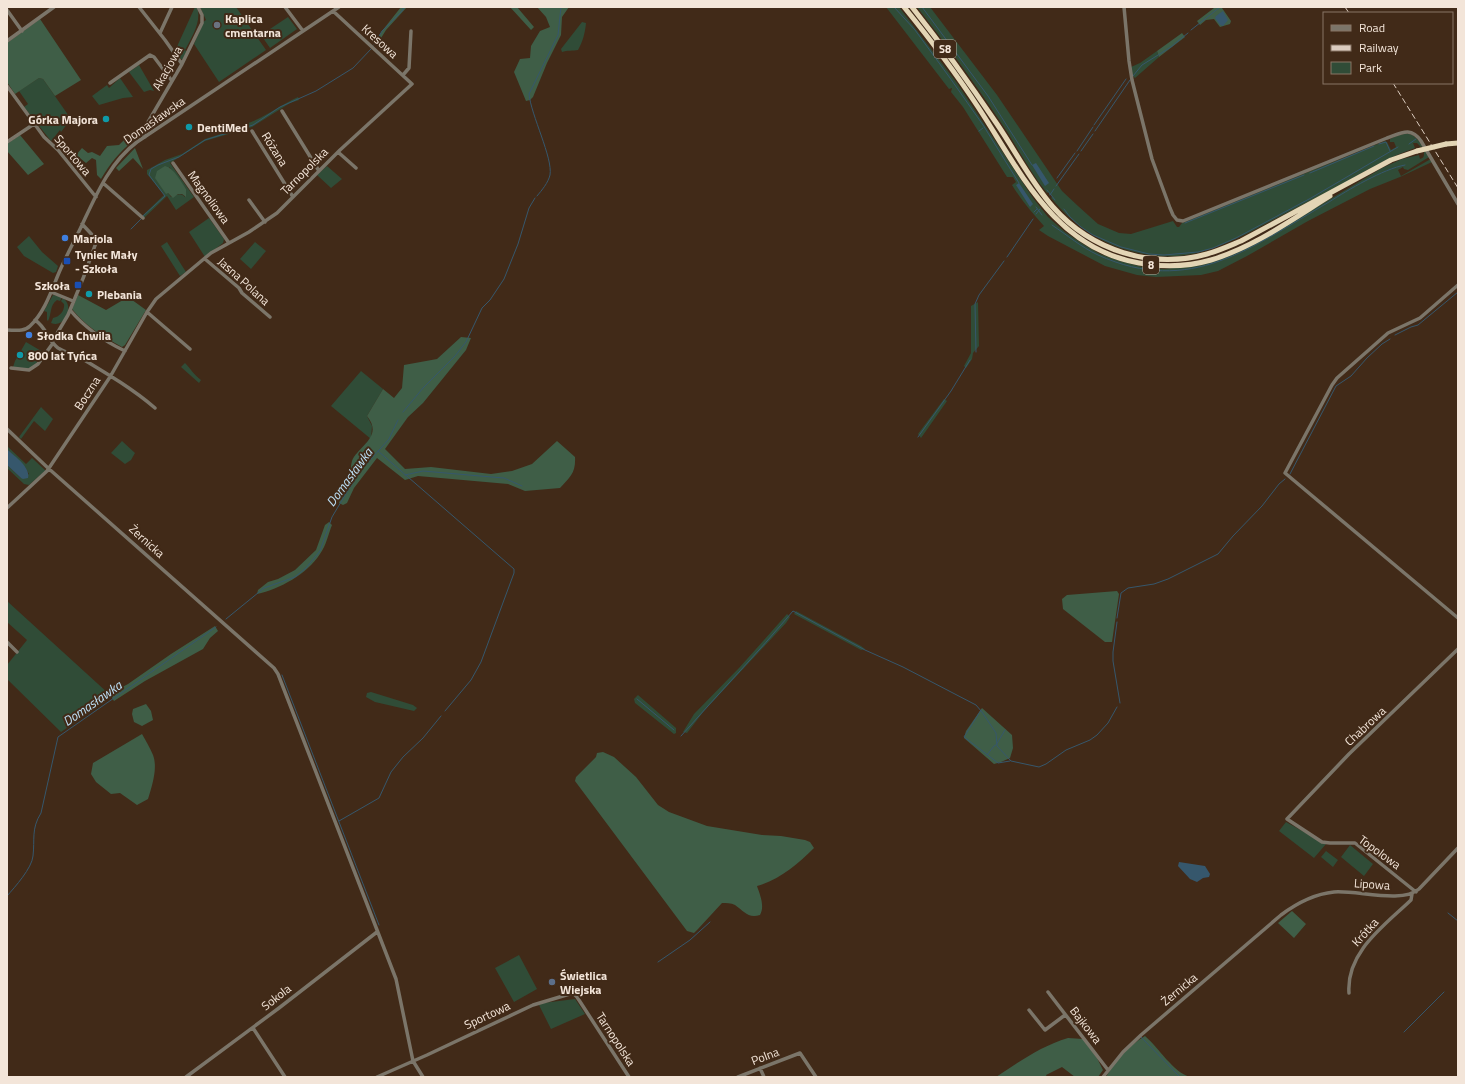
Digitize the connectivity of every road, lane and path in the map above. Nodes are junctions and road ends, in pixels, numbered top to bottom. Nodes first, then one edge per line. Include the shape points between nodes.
1 (54, 7) edge
2 (139, 7) edge
3 (172, 7) edge
4 (198, 7) edge
5 (285, 7) edge
6 (339, 7) edge
7 (904, 7) edge
8 (912, 7) edge
9 (1124, 7) edge
10 (7, 10) edge
11 (333, 11) junction
12 (22, 31) junction
13 (302, 31) junction
14 (411, 31) dead end
15 (160, 33) junction
16 (7, 41) edge
17 (944, 59) joint
18 (182, 64) junction
19 (403, 75) junction
20 (172, 81) junction
21 (110, 83) dead end
22 (7, 86) edge
23 (410, 86) joint
24 (976, 92) joint
25 (282, 110) dead end
26 (34, 124) junction
27 (252, 132) dead end
28 (145, 137) junction
29 (7, 142) edge
30 (1458, 143) edge
31 (338, 152) junction
32 (173, 163) dead end
33 (356, 168) dead end
34 (319, 170) junction
35 (1354, 180) junction
36 (103, 183) junction
37 (96, 197) junction
38 (293, 197) junction
39 (249, 200) dead end
40 (1458, 204) edge
41 (143, 218) dead end
42 (265, 222) junction
43 (82, 224) junction
44 (229, 243) junction
45 (205, 259) junction
46 (1458, 285) edge
47 (51, 292) junction
48 (73, 301) junction
49 (70, 310) junction
50 (147, 312) junction
51 (270, 317) dead end
52 (35, 320) junction
53 (7, 330) edge
54 (52, 342) junction
55 (190, 349) dead end
56 (125, 351) junction
57 (11, 368) dead end
58 (110, 377) junction
59 (155, 408) dead end
60 (7, 429) edge
61 (48, 468) junction
62 (7, 508) edge
63 (1458, 618) edge
64 (7, 642) edge
65 (1458, 650) edge
66 (17, 652) dead end
67 (1287, 819) joint
68 (1458, 848) edge
69 (1414, 893) junction
70 (1274, 922) joint
71 (378, 932) junction
72 (1048, 992) dead end
73 (573, 993) joint
74 (1349, 993) dead end
75 (1029, 1010) dead end
76 (1065, 1014) junction
77 (253, 1028) junction
78 (413, 1061) junction
79 (760, 1068) junction
80 (1108, 1070) junction
81 (186, 1077) edge
82 (285, 1077) edge
83 (377, 1077) edge
84 (422, 1077) edge
85 (629, 1077) edge
86 (738, 1077) edge
87 (764, 1077) edge
88 (816, 1077) edge
89 (1103, 1077) edge

1 - 12 street
2 - 15 street
3 - 15 street
4 - 18 street, Akacjowa via 202,23
5 - 13 street
6 - 11 street, Domasławska
7 - 17 highway, S8
8 - 24 highway, S8
9 - 40 street via 1130,69 1148,146 1170,208 1177,220 1183,221 1410,131 1421,141
10 - 12 street
11 - 13 street, Domasławska
11 - 19 street, Kresowa
12 - 16 street
13 - 28 street, Domasławska
14 - 19 street via 410,68
15 - 18 street
17 - 35 highway, 8 via 1048,211 1063,227 1082,240 1123,260 1145,264 1182,265 1228,254 1266,235
18 - 20 street, Akacjowa
19 - 23 street, Kresowa via 412,84
20 - 21 street via 151,55
20 - 28 street, Akacjowa via 144,129
22 - 26 street, Sportowa
23 - 31 street, Tarnopolska
24 - 35 highway, 8 via 1038,188 1061,215 1096,241 1137,256 1176,259 1220,250
25 - 34 street
26 - 29 street
26 - 37 street, Sportowa
27 - 38 street, Różana
28 - 36 street, Domasławska via 120,157
30 - 35 highway, 8, bridge via 1417,151 1391,160
31 - 33 street
31 - 34 street, Tarnopolska
32 - 44 street, Magnoliowa
34 - 38 street, Tarnopolska
36 - 37 street, Domasławska
36 - 41 street
37 - 43 street, Domasławska
38 - 42 street, Tarnopolska
39 - 42 street
42 - 44 street, Tarnopolska
43 - 47 street, Domasławska
43 - 48 street via 97,240
44 - 45 street, Tarnopolska
45 - 50 street, Boczna via 156,299
45 - 51 street, Jasna Polana
46 - 63 street via 1420,318 1388,333 1337,378 1286,473
47 - 48 street
47 - 52 street, Domasławska
48 - 49 street
49 - 54 street
49 - 56 street via 91,331
50 - 55 street
50 - 56 street, Boczna
52 - 53 street, Domasławska via 24,330
52 - 54 street via 45,329
54 - 57 street via 38,364 29,370
54 - 58 street via 58,348
56 - 58 street, Boczna
58 - 59 street
58 - 61 street, Boczna
60 - 61 street, Żernicka
61 - 62 street, Boczna
61 - 71 street, Żernicka via 274,668
64 - 66 street
65 - 67 street, Chabrowa via 1349,754
67 - 69 street, Topolowa via 1322,842 1356,843
68 - 69 street
69 - 70 street, Lipowa via 1402,896 1348,892 1326,894 1300,902
69 - 74 street, Krótka via 1411,900 1357,956 1349,977
70 - 80 street, Żernicka via 1141,1034
71 - 77 street, Sokola
71 - 78 street via 396,979
72 - 76 street, Bajkowa
73 - 78 street, Sportowa via 524,1008
73 - 85 street, Tarnopolska
75 - 76 street via 1045,1030
76 - 80 street, Bajkowa
77 - 81 street, Sokola
77 - 82 street
78 - 83 street, Sportowa
78 - 84 street
79 - 86 street, Polna
79 - 87 street
79 - 88 street, Polna via 800,1053
80 - 89 street, Żernicka

